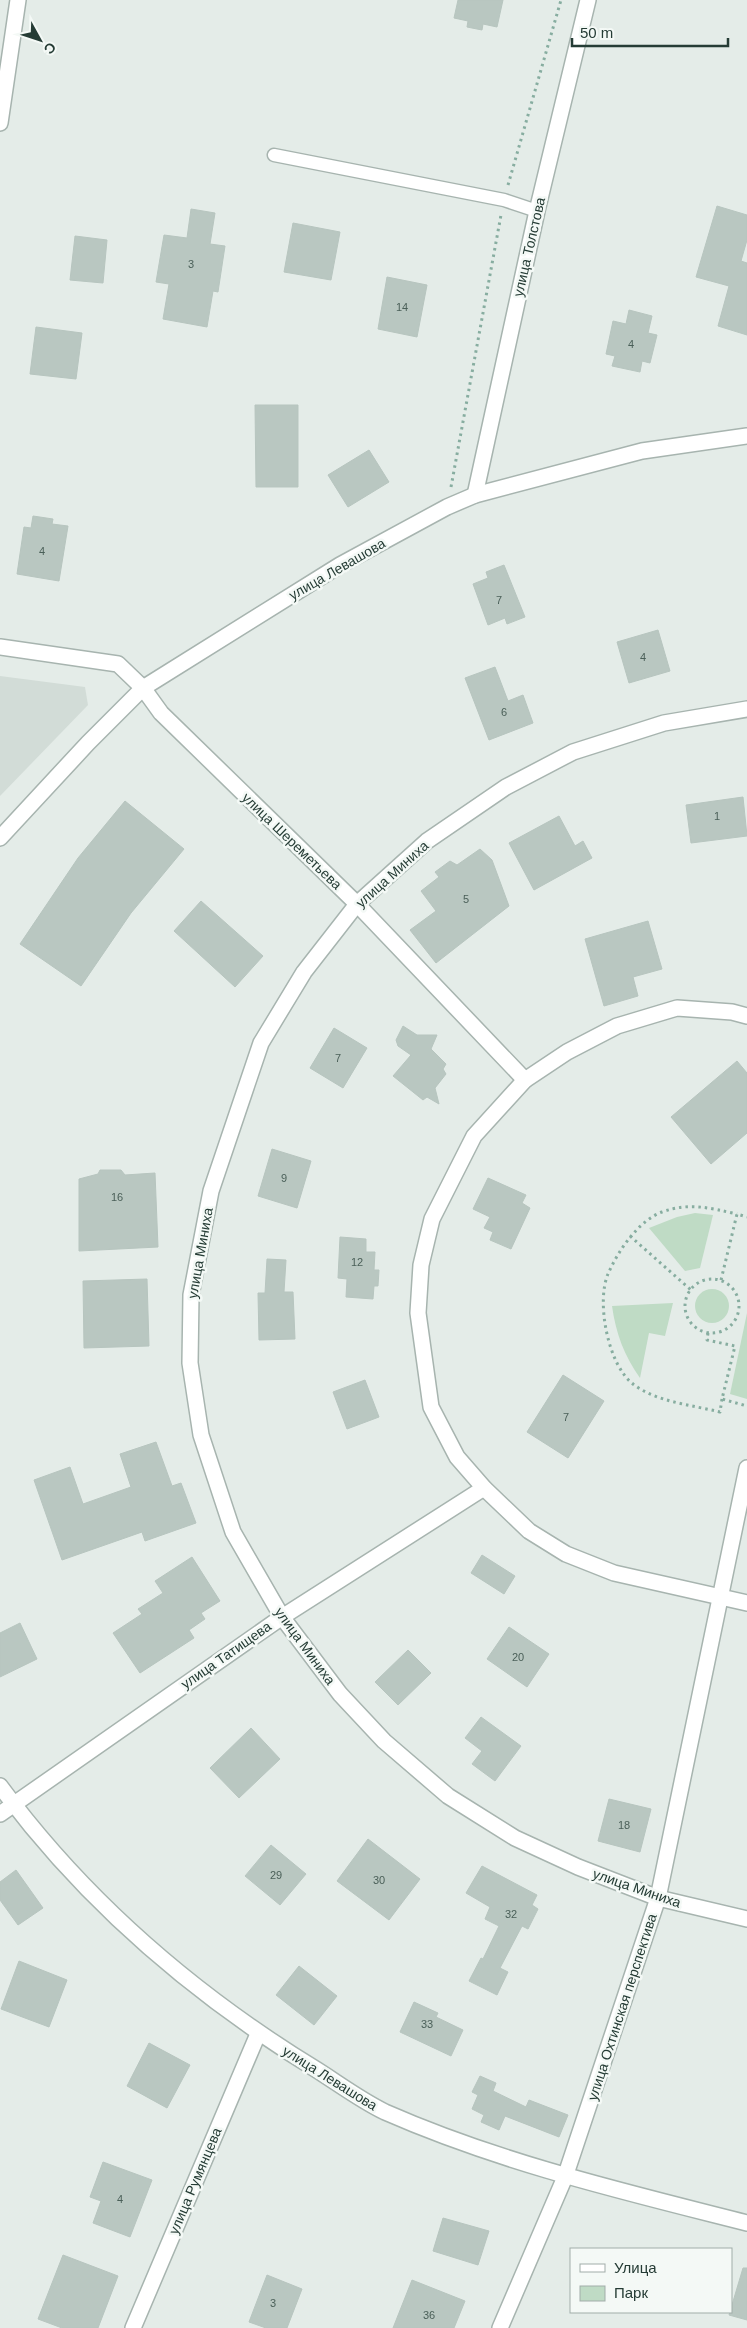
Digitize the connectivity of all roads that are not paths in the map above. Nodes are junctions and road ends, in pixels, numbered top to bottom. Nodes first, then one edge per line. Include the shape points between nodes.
1 (18, 0) edge
2 (588, 0) edge
3 (0, 123) edge
4 (274, 155) dead end
5 (537, 211) junction
6 (747, 436) edge
7 (475, 495) junction
8 (0, 647) edge
9 (143, 688) junction
10 (747, 709) edge
11 (0, 838) edge
12 (358, 904) junction
13 (747, 1016) edge
14 (525, 1080) junction
15 (747, 1468) edge
16 (484, 1488) junction
17 (720, 1596) junction
18 (747, 1603) edge
19 (282, 1617) junction
20 (0, 1786) edge
21 (13, 1804) junction
22 (0, 1814) edge
23 (658, 1898) junction
24 (747, 1919) edge
25 (258, 2034) junction
26 (565, 2176) junction
27 (747, 2223) edge
28 (133, 2328) edge
29 (500, 2328) edge

1 - 3 street
2 - 5 street, улица Толстова
4 - 5 lane via 504,200
5 - 7 street, улица Толстова
6 - 7 street, улица Левашова via 642,451
7 - 9 street, улица Левашова via 340,565
8 - 9 street, улица Шереметьева via 118,664
9 - 11 street, улица Левашова
9 - 12 street, улица Шереметьева via 161,713
10 - 12 street, улица Миниха via 664,723 573,752 506,786 427,841
12 - 14 street, улица Шереметьева
12 - 19 street, улица Миниха via 304,972 261,1043 211,1191 191,1295 190,1362 201,1435 233,1532
13 - 14 street via 677,1008 617,1026 566,1052
14 - 16 street via 474,1136 432,1219 421,1265 418,1313 431,1407 457,1457
15 - 17 street, улица Охтинская перспектива
16 - 17 street via 529,1532 566,1554 614,1573
16 - 19 street, улица Татищева
17 - 18 street
17 - 23 street, улица Охтинская перспектива
19 - 21 street, улица Татищева
19 - 23 street, улица Миниха via 384,1741 448,1796 515,1838
20 - 21 street, улица Левашова
21 - 22 street, улица Татищева
21 - 25 street, улица Левашова via 84,1886 177,1971
23 - 24 street, улица Миниха
23 - 26 street, улица Охтинская перспектива
25 - 26 street, улица Левашова via 383,2111 469,2146
25 - 28 street, улица Румянцева
26 - 27 street, улица Левашова
26 - 29 street, улица Охтинская перспектива

